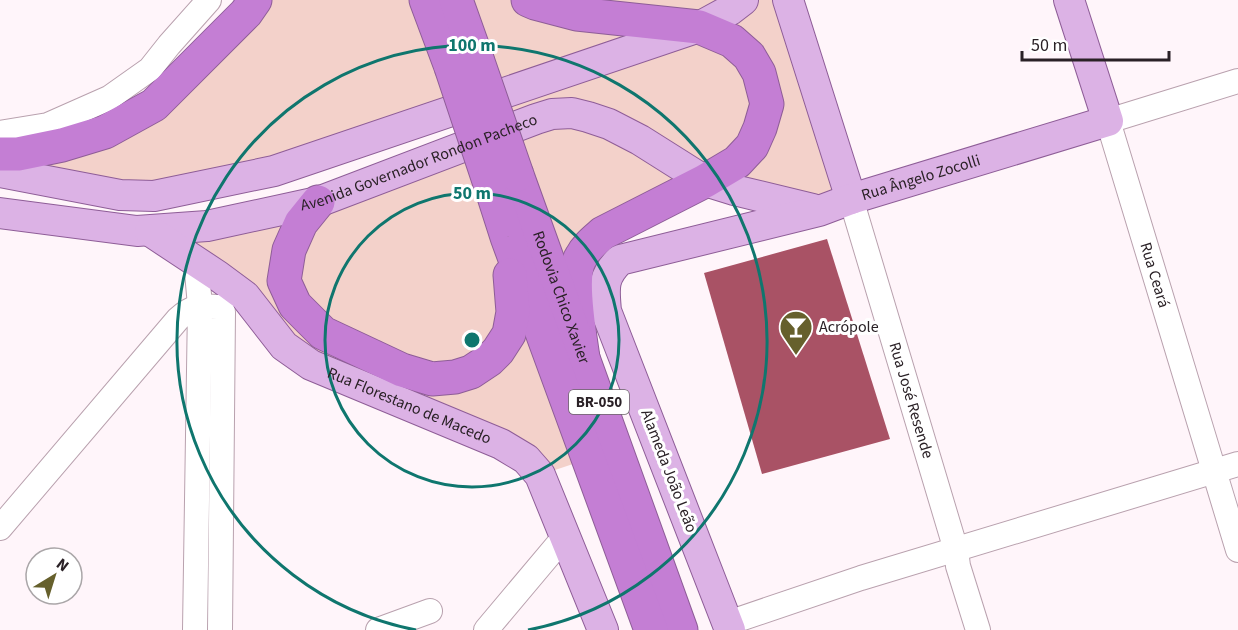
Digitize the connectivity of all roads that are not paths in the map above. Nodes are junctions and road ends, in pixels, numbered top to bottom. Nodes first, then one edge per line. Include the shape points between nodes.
1 (209, 0) edge
2 (255, 0) edge
3 (426, 0) edge
4 (456, 0) edge
5 (743, 0) edge
6 (788, 0) edge
7 (1069, 0) edge
8 (532, 1) edge
9 (699, 27) junction
10 (464, 63) junction
11 (1238, 81) edge
12 (1108, 121) junction
13 (0, 133) edge
14 (0, 154) edge
15 (0, 172) edge
16 (503, 180) junction
17 (705, 181) junction
18 (851, 199) junction
19 (318, 202) junction
20 (819, 211) junction
21 (0, 213) edge
22 (150, 231) junction
23 (507, 237) junction
24 (196, 261) junction
25 (607, 276) joint
26 (200, 306) junction
27 (583, 358) junction
28 (1238, 464) edge
29 (1214, 471) junction
30 (0, 528) edge
31 (566, 536) junction
32 (957, 550) junction
33 (1238, 550) edge
34 (429, 611) dead end
35 (729, 626) edge
36 (195, 630) edge
37 (220, 630) edge
38 (378, 630) edge
39 (486, 630) edge
40 (603, 630) edge
41 (651, 630) edge
42 (681, 630) edge
43 (978, 630) edge

1 - 13 street via 150,69 109,98 48,125
2 - 14 highway via 154,105 105,132 62,145
3 - 10 highway, Rodovia Chico Xavier / BR-050
4 - 10 highway, Rodovia Chico Xavier / BR-050
5 - 9 main road
6 - 18 main road, Rua José Resende
7 - 12 main road, Rua Ceará
8 - 9 highway via 578,14
9 - 15 main road via 285,167 154,196 120,195
9 - 17 highway via 732,41 749,56 759,73 767,104 752,146 737,162
10 - 16 highway, Rodovia Chico Xavier / BR-050, bridge
11 - 12 street, Rua Ângelo Zocolli
12 - 18 main road, Rua Ângelo Zocolli
12 - 29 street, Rua Ceará
16 - 23 highway, Rodovia Chico Xavier / BR-050
16 - 27 highway, Rodovia Chico Xavier / BR-050
17 - 19 main road, Avenida Governador Rondon Pacheco via 609,124 572,113 552,114
17 - 20 main road, Avenida Governador Rondon Pacheco
17 - 27 highway via 603,232 579,258 576,300
18 - 20 main road, Rua Ângelo Zocolli
18 - 32 street, Rua José Resende
19 - 22 main road, Avenida Governador Rondon Pacheco via 207,226
19 - 23 highway via 301,223 289,250 284,281 295,305 323,333 402,370 432,379 471,372 498,351 509,334 513,312
20 - 25 main road, Rua Ângelo Zocolli via 620,260
21 - 22 main road, Avenida Governador Rondon Pacheco
22 - 24 main road, Rua Florestano de Macedo
23 - 41 highway, Rodovia Chico Xavier / BR-050
24 - 26 street
24 - 31 main road, Rua Florestano de Macedo via 245,296 284,346 311,364 501,444 526,459 540,475
25 - 35 main road, Alameda João Leão via 606,311
26 - 30 street via 178,319
26 - 36 street
26 - 37 street via 220,307 223,312
27 - 42 highway, Rodovia Chico Xavier / BR-050
28 - 29 street
29 - 32 street
29 - 33 street, Rua Ceará
31 - 39 street
31 - 40 main road, Rua Florestano de Macedo
32 - 35 street via 861,578
32 - 43 street, Rua José Resende via 958,566
34 - 38 street

